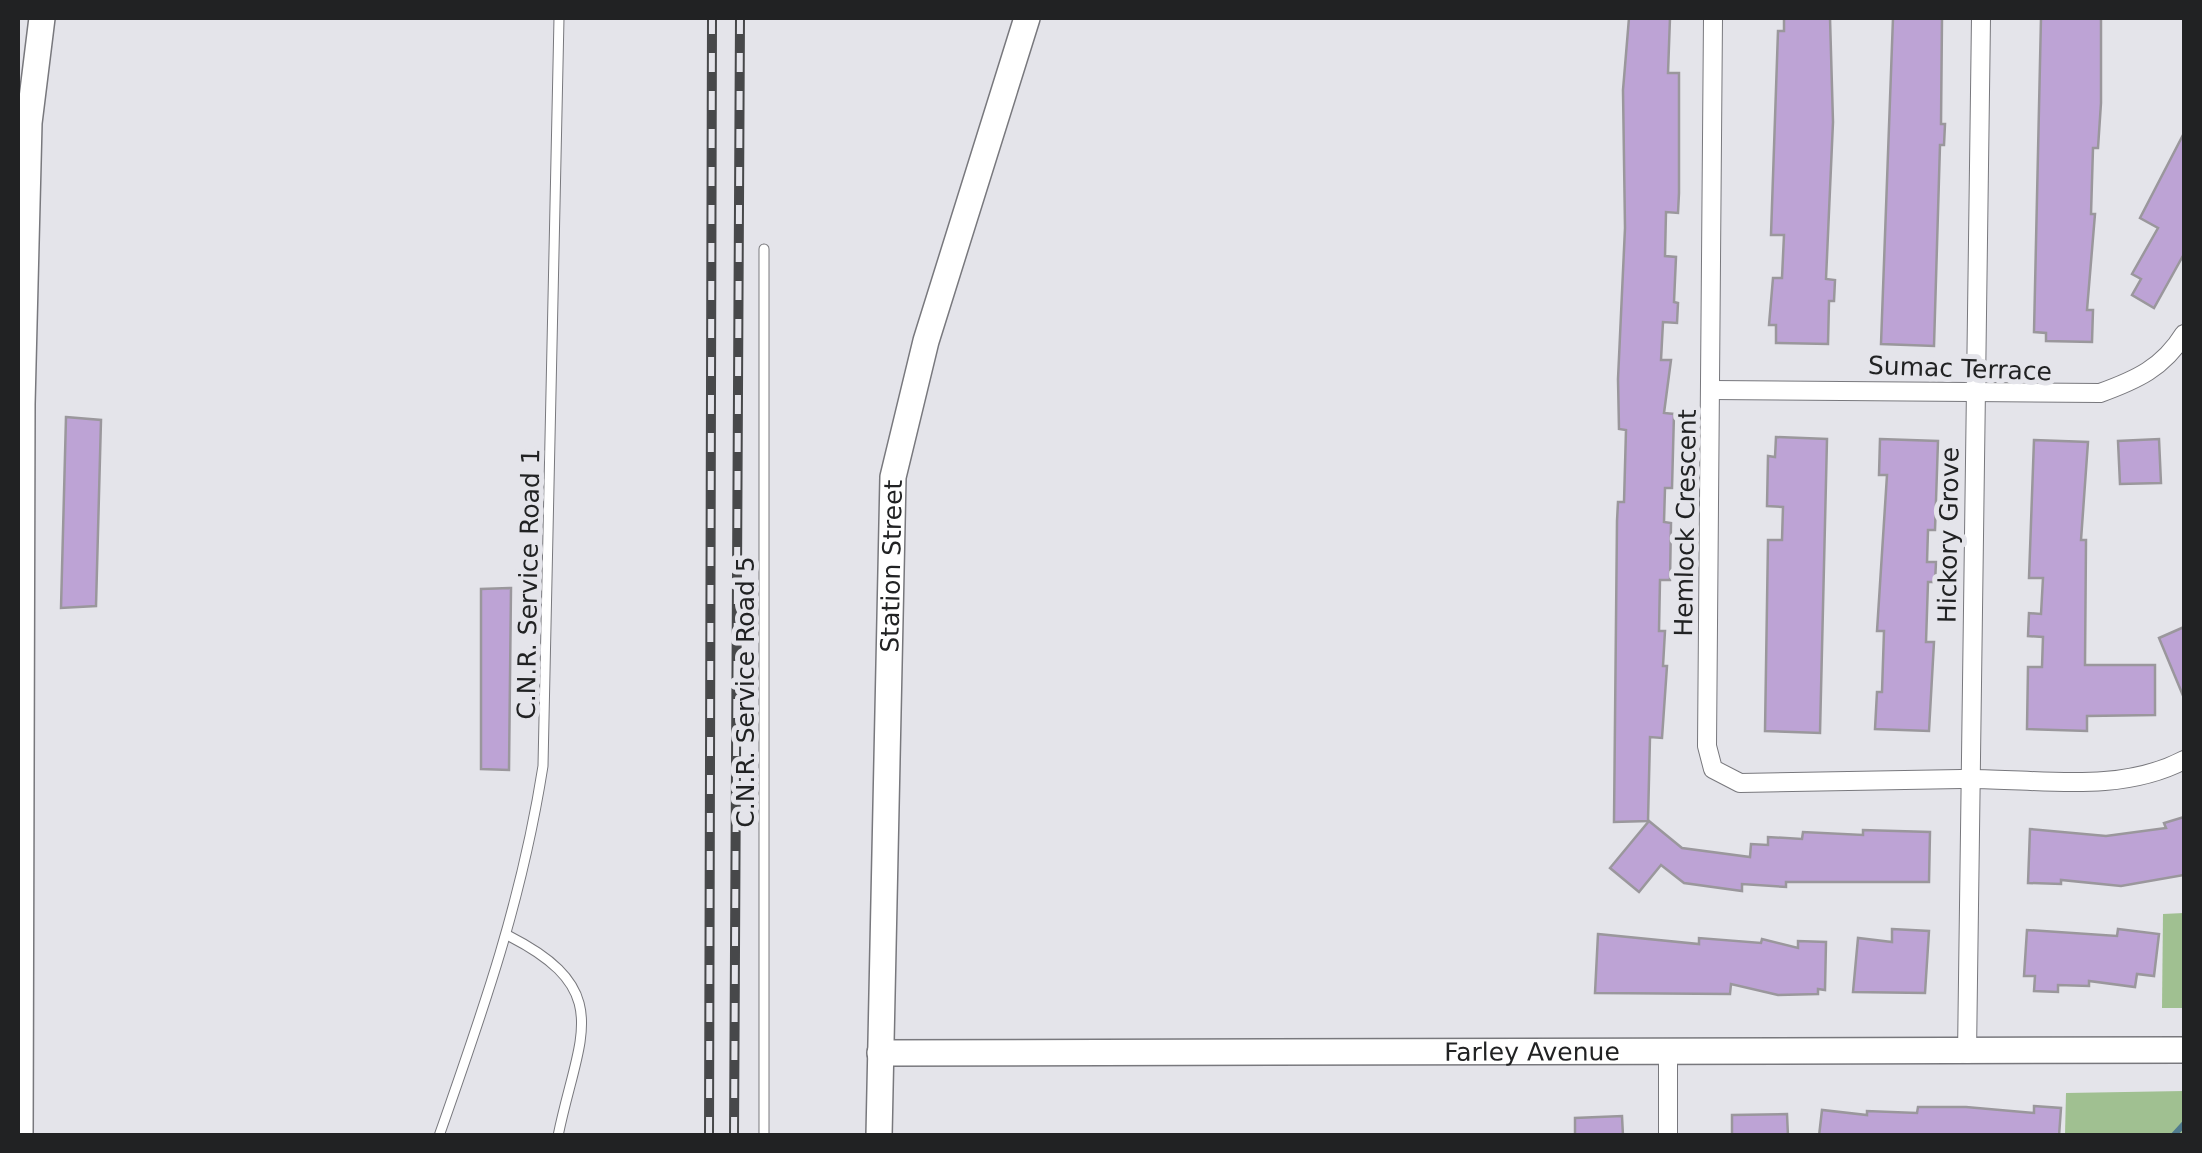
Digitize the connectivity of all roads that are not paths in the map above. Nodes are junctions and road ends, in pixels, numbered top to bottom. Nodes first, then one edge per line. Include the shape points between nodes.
1 (42, 18) edge
2 (559, 18) edge
3 (1027, 18) edge
4 (1714, 18) edge
5 (1981, 18) edge
6 (764, 249) dead end
7 (2184, 334) edge
8 (1712, 390) junction
9 (1975, 390) junction
10 (2184, 760) edge
11 (1969, 779) junction
12 (509, 936) junction
13 (2184, 1050) edge
14 (880, 1053) junction
15 (1668, 1054) junction
16 (1967, 1054) junction
17 (20, 1136) edge
18 (439, 1136) edge
19 (558, 1136) edge
20 (764, 1136) edge
21 (879, 1136) edge
22 (1668, 1136) edge

1 - 17 street via 29,123 22,404
2 - 12 lane, C.N.R. Service Road 1 via 544,766
3 - 14 street, Station Street via 926,340 893,477
4 - 8 street, Hemlock Crescent
5 - 9 street, Hickory Grove
6 - 20 lane, C.N.R. Service Road 5
7 - 9 street, Sumac Terrace via 2169,359 2100,393
8 - 9 street, Sumac Terrace
8 - 11 street, Hemlock Crescent via 1707,746 1713,769 1740,783
9 - 11 street, Hickory Grove
10 - 11 street via 2118,779
11 - 16 street, Hickory Grove
12 - 18 lane, C.N.R. Service Road 1
12 - 19 lane via 538,950 572,980 582,1002
13 - 16 street, Farley Avenue
14 - 15 street, Farley Avenue
14 - 21 street, Station Street
15 - 16 street, Farley Avenue
15 - 22 street

